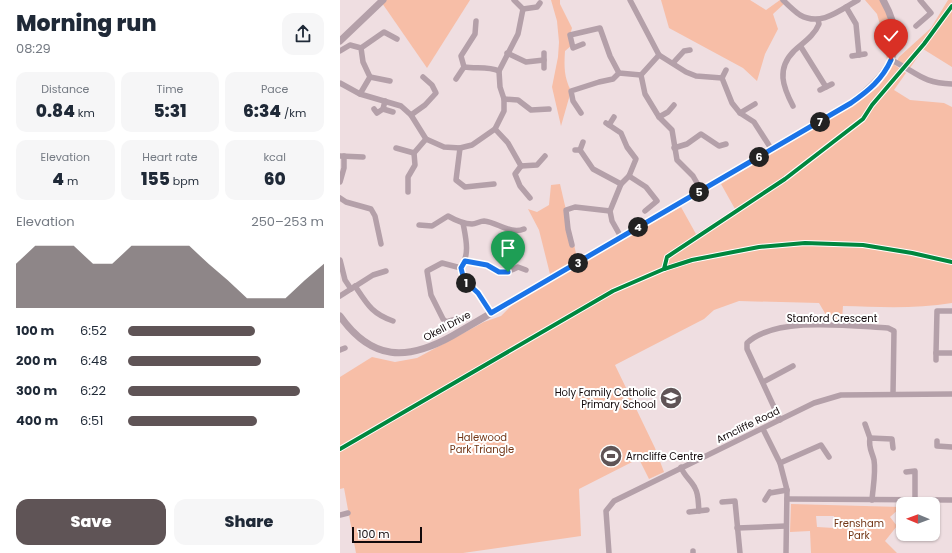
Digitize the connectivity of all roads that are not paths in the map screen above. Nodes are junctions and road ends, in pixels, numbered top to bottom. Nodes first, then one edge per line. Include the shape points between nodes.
1 (383, 0) edge
2 (514, 0) edge
3 (630, 0) edge
4 (783, 0) edge
5 (858, 0) edge
6 (883, 0) edge
7 (920, 0) edge
8 (540, 3) dead end
9 (846, 7) junction
10 (523, 9) junction
11 (476, 20) dead end
12 (818, 20) junction
13 (916, 26) dead end
14 (397, 39) dead end
15 (340, 41) edge
16 (583, 44) dead end
17 (801, 47) junction
18 (361, 48) junction
19 (690, 50) dead end
20 (340, 51) edge
21 (508, 53) junction
22 (544, 53) dead end
23 (866, 54) dead end
24 (659, 55) junction
25 (859, 55) junction
26 (852, 56) dead end
27 (544, 60) junction
28 (891, 60) junction
29 (673, 63) junction
30 (464, 67) junction
31 (544, 68) dead end
32 (726, 70) dead end
33 (499, 71) junction
34 (619, 73) junction
35 (641, 75) junction
36 (424, 77) dead end
37 (370, 78) junction
38 (722, 78) junction
39 (456, 79) dead end
40 (390, 81) dead end
41 (340, 83) edge
42 (952, 84) edge
43 (820, 90) dead end
44 (360, 94) junction
45 (504, 100) junction
46 (385, 101) junction
47 (755, 104) dead end
48 (674, 105) dead end
49 (793, 106) dead end
50 (374, 109) dead end
51 (383, 109) junction
52 (549, 109) dead end
53 (393, 112) dead end
54 (581, 113) dead end
55 (740, 113) junction
56 (411, 115) junction
57 (614, 117) dead end
58 (659, 117) junction
59 (495, 129) junction
60 (426, 139) junction
61 (583, 142) dead end
62 (726, 144) dead end
63 (396, 148) dead end
64 (460, 148) junction
65 (674, 148) junction
66 (772, 150) junction
67 (414, 152) junction
68 (342, 156) edge
69 (545, 156) dead end
70 (363, 157) dead end
71 (521, 166) junction
72 (629, 176) junction
73 (340, 182) edge
74 (494, 184) dead end
75 (621, 184) junction
76 (701, 190) junction
77 (408, 192) dead end
78 (340, 198) edge
79 (530, 198) dead end
80 (610, 211) junction
81 (645, 211) dead end
82 (463, 223) junction
83 (419, 225) dead end
84 (524, 229) dead end
85 (621, 237) junction
86 (381, 244) dead end
87 (572, 245) dead end
88 (340, 260) edge
89 (465, 261) junction
90 (461, 268) junction
91 (526, 270) dead end
92 (386, 271) dead end
93 (353, 288) junction
94 (340, 296) edge
95 (952, 311) edge
96 (491, 313) junction
97 (340, 316) edge
98 (453, 320) dead end
99 (394, 321) dead end
100 (936, 353) junction
101 (952, 353) edge
102 (936, 360) dead end
103 (793, 366) dead end
104 (763, 382) junction
105 (893, 394) junction
106 (952, 394) edge
107 (780, 420) junction
108 (865, 424) dead end
109 (763, 429) junction
110 (870, 438) junction
111 (937, 441) dead end
112 (952, 446) edge
113 (893, 448) dead end
114 (829, 457) dead end
115 (780, 463) junction
116 (681, 467) junction
117 (906, 472) dead end
118 (787, 490) junction
119 (915, 497) edge
120 (787, 499) junction
121 (765, 500) dead end
122 (872, 500) junction
123 (940, 500) edge
124 (952, 500) edge
125 (896, 501) edge
126 (722, 502) dead end
127 (707, 510) dead end
128 (699, 511) junction
129 (689, 512) dead end
130 (348, 513) dead end
131 (340, 515) edge
132 (786, 526) junction
133 (737, 528) junction
134 (609, 553) edge
135 (740, 553) edge
136 (786, 553) edge

1 - 15 street
2 - 10 street
3 - 24 street
4 - 12 street via 800,15
5 - 9 street
6 - 28 street, Okell Drive via 894,30
7 - 13 street via 931,13
8 - 10 street via 537,7
9 - 12 street
9 - 25 street via 856,24
10 - 21 street via 518,34
11 - 30 street via 475,34 461,56
12 - 17 street via 816,32
14 - 18 street via 384,32
16 - 34 street via 573,48 570,35 600,28
17 - 43 street via 829,85
17 - 49 street via 786,62 782,75 784,88
18 - 20 street via 350,46
18 - 37 street via 363,62
19 - 29 street via 684,51
21 - 27 street via 526,62
21 - 33 street
22 - 27 street
23 - 25 street
24 - 29 street
24 - 35 street
25 - 26 street
27 - 31 street
28 - 42 street via 925,80 936,84
28 - 66 street, Okell Drive via 879,80 863,94
29 - 38 street via 696,76
30 - 33 street via 477,70 491,67
30 - 39 street
32 - 38 street
33 - 45 street
34 - 35 street
34 - 54 street via 613,79 571,91 573,101
35 - 58 street via 645,94
36 - 56 street via 436,93
37 - 40 street
37 - 44 street
38 - 55 street via 732,103
41 - 44 street
44 - 46 street
45 - 52 street via 518,100 531,110
45 - 59 street via 504,111
46 - 51 street
46 - 56 street via 401,106
47 - 55 street
48 - 58 street
50 - 51 street via 377,112
51 - 53 street
55 - 66 street via 754,122
56 - 60 street
57 - 72 street via 608,124 621,133 636,159
58 - 65 street via 672,130
59 - 64 street via 472,145
59 - 71 street via 508,142
60 - 64 street via 444,147
60 - 67 street
61 - 75 street via 578,150 593,169
62 - 65 street via 719,146 701,134 687,144
63 - 67 street
64 - 74 street via 456,180 465,188
65 - 76 street via 677,160 693,176
66 - 76 street, Okell Drive
67 - 77 street via 415,165 408,177
68 - 70 street
68 - 73 street via 344,168
69 - 71 street via 536,165
71 - 79 street via 515,174 520,186
72 - 75 street
72 - 81 street via 646,187 660,201
75 - 80 street
76 - 85 street, Okell Drive
78 - 86 street via 371,209
80 - 85 street via 612,221
80 - 87 street via 575,207 566,210
82 - 83 street via 448,216 432,226
82 - 84 street via 484,221 510,230
82 - 89 street via 467,244
85 - 96 street, Okell Drive
88 - 93 street via 345,280
89 - 90 street
89 - 91 street via 487,265 499,272 508,272 518,267
90 - 96 street via 464,280 478,293
90 - 98 street via 442,263 426,271 431,295 444,323
92 - 93 street via 373,275
93 - 94 street
93 - 99 street via 371,309 381,317
95 - 100 street via 937,311
96 - 97 street, Okell Drive via 441,342 420,351 403,353 385,352 370,345 354,334
100 - 101 street
100 - 102 street
103 - 104 street
104 - 105 street, Stanford Crescent via 747,348 747,343 754,336 774,328 793,326 888,328 894,331
104 - 107 street, Stanford Crescent
105 - 106 street, Arncliffe Road
105 - 107 street, Arncliffe Road via 841,395 814,403
107 - 109 street, Arncliffe Road
108 - 110 street
109 - 115 street
109 - 116 street, Arncliffe Road
110 - 113 street via 892,439
110 - 122 street via 870,450 874,459
111 - 112 street via 937,446
114 - 115 street via 821,445
115 - 118 street
116 - 128 street via 695,487
116 - 134 street, Arncliffe Road via 614,500 608,506 606,516
117 - 119 street via 915,471
118 - 120 street
118 - 121 street via 770,492
120 - 122 street
120 - 132 street
122 - 125 street
123 - 124 street
126 - 133 street via 735,501
127 - 128 street
128 - 129 street
130 - 131 street
132 - 133 street
132 - 136 street
133 - 135 street

